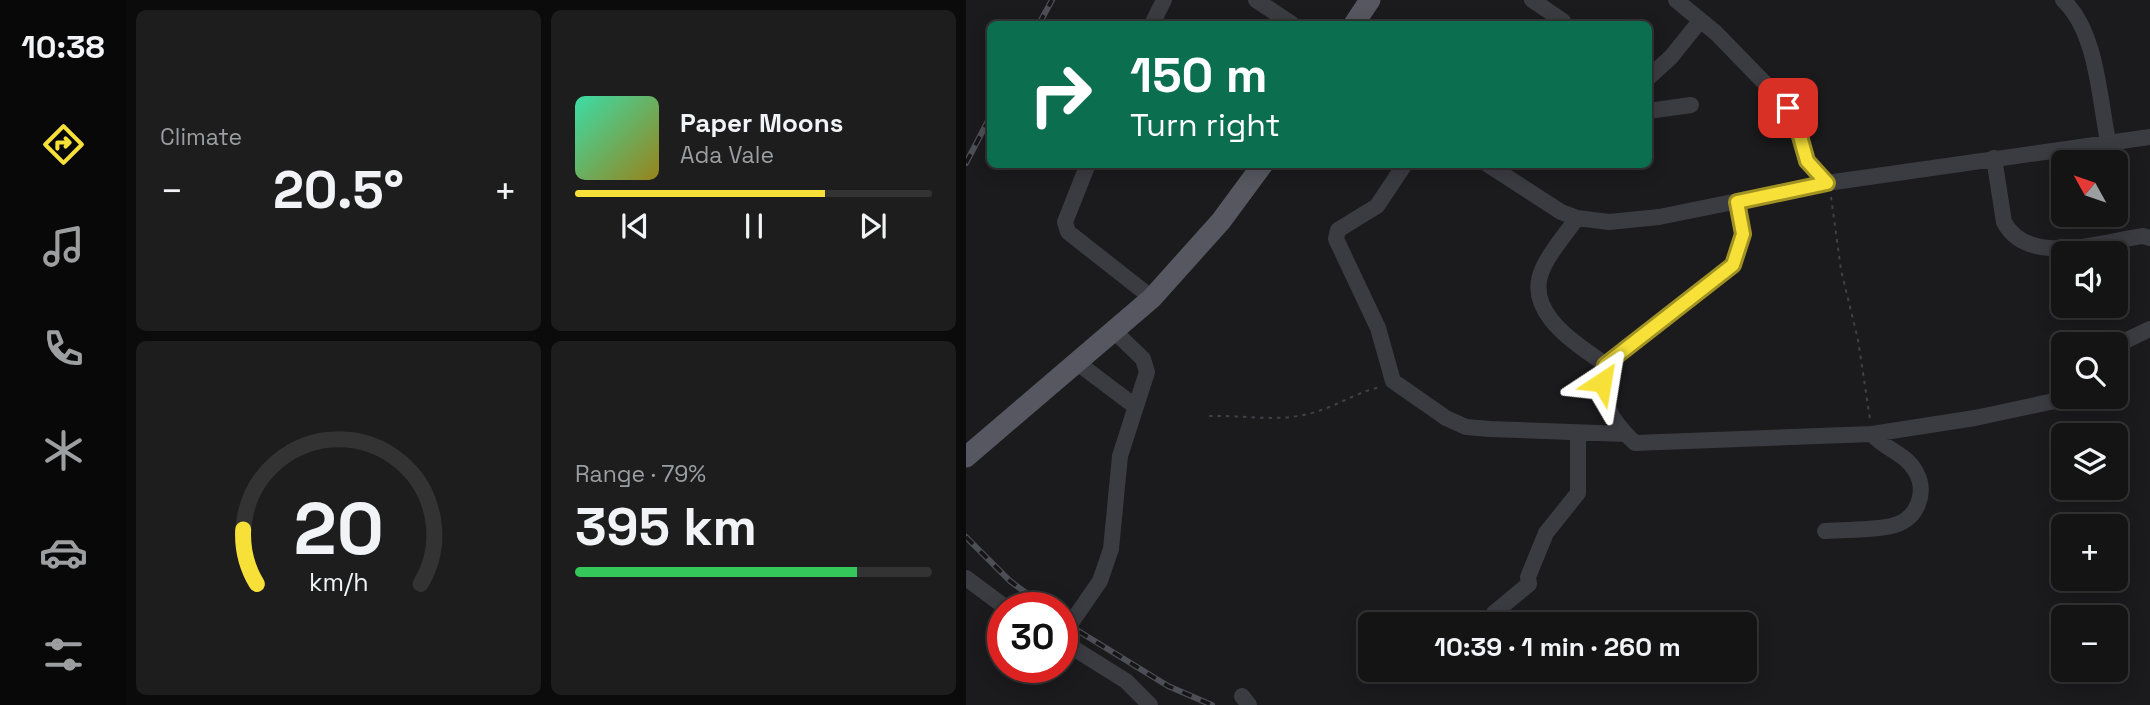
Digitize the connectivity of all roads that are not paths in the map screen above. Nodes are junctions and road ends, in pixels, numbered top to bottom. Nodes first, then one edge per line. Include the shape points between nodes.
1 (1164, 0) edge
2 (1256, 0) edge
3 (1370, 0) edge
4 (1532, 0) edge
5 (1676, 0) edge
6 (2063, 0) edge
7 (1563, 20) dead end
8 (1154, 21) edge
9 (1288, 21) edge
10 (1356, 21) edge
11 (1700, 21) junction
12 (1652, 74) edge
13 (1690, 106) dead end
14 (1652, 111) edge
15 (2150, 137) edge
16 (2108, 141) junction
17 (1994, 158) junction
18 (1086, 168) edge
19 (1260, 168) edge
20 (1402, 168) edge
21 (1493, 168) edge
22 (1827, 183) junction
23 (1737, 202) junction
24 (1577, 218) junction
25 (2150, 238) edge
26 (1152, 298) junction
27 (2150, 329) edge
28 (1114, 330) junction
29 (2128, 340) edge
30 (1075, 361) junction
31 (1605, 365) junction
32 (2051, 402) edge
33 (1136, 407) junction
34 (1577, 434) junction
35 (1625, 434) junction
36 (1872, 434) junction
37 (966, 457) edge
38 (1825, 531) dead end
39 (966, 578) edge
40 (987, 594) edge
41 (1495, 612) edge
42 (1078, 615) edge
43 (1078, 650) edge
44 (1150, 705) edge

1 - 8 street
2 - 9 street
3 - 10 main road
4 - 7 street
5 - 11 street
6 - 16 street via 2084,31
11 - 12 street
11 - 22 street via 1788,108 1807,161
13 - 14 street
15 - 16 street
16 - 17 street
17 - 22 street
17 - 25 street via 2004,222 2029,242 2066,249
18 - 26 street via 1065,222 1068,232
19 - 26 main road via 1221,221
20 - 34 street via 1377,206 1338,230 1336,239 1378,328 1394,381 1456,424
21 - 24 street
22 - 23 street
23 - 24 street via 1609,222
23 - 31 street via 1743,234 1733,265
24 - 31 street via 1543,268 1541,294 1557,328
26 - 28 main road
27 - 29 street
28 - 30 main road
28 - 33 street via 1147,366
30 - 33 street
30 - 37 main road
31 - 35 street via 1603,400
32 - 36 street
33 - 42 street via 1120,456 1111,549 1100,581
34 - 35 street
34 - 41 street via 1578,493 1546,533 1528,584
35 - 36 street via 1635,443 1649,444
36 - 38 street via 1905,457 1916,472 1922,488 1920,500 1914,511 1896,524
39 - 40 street
43 - 44 street via 1126,681

